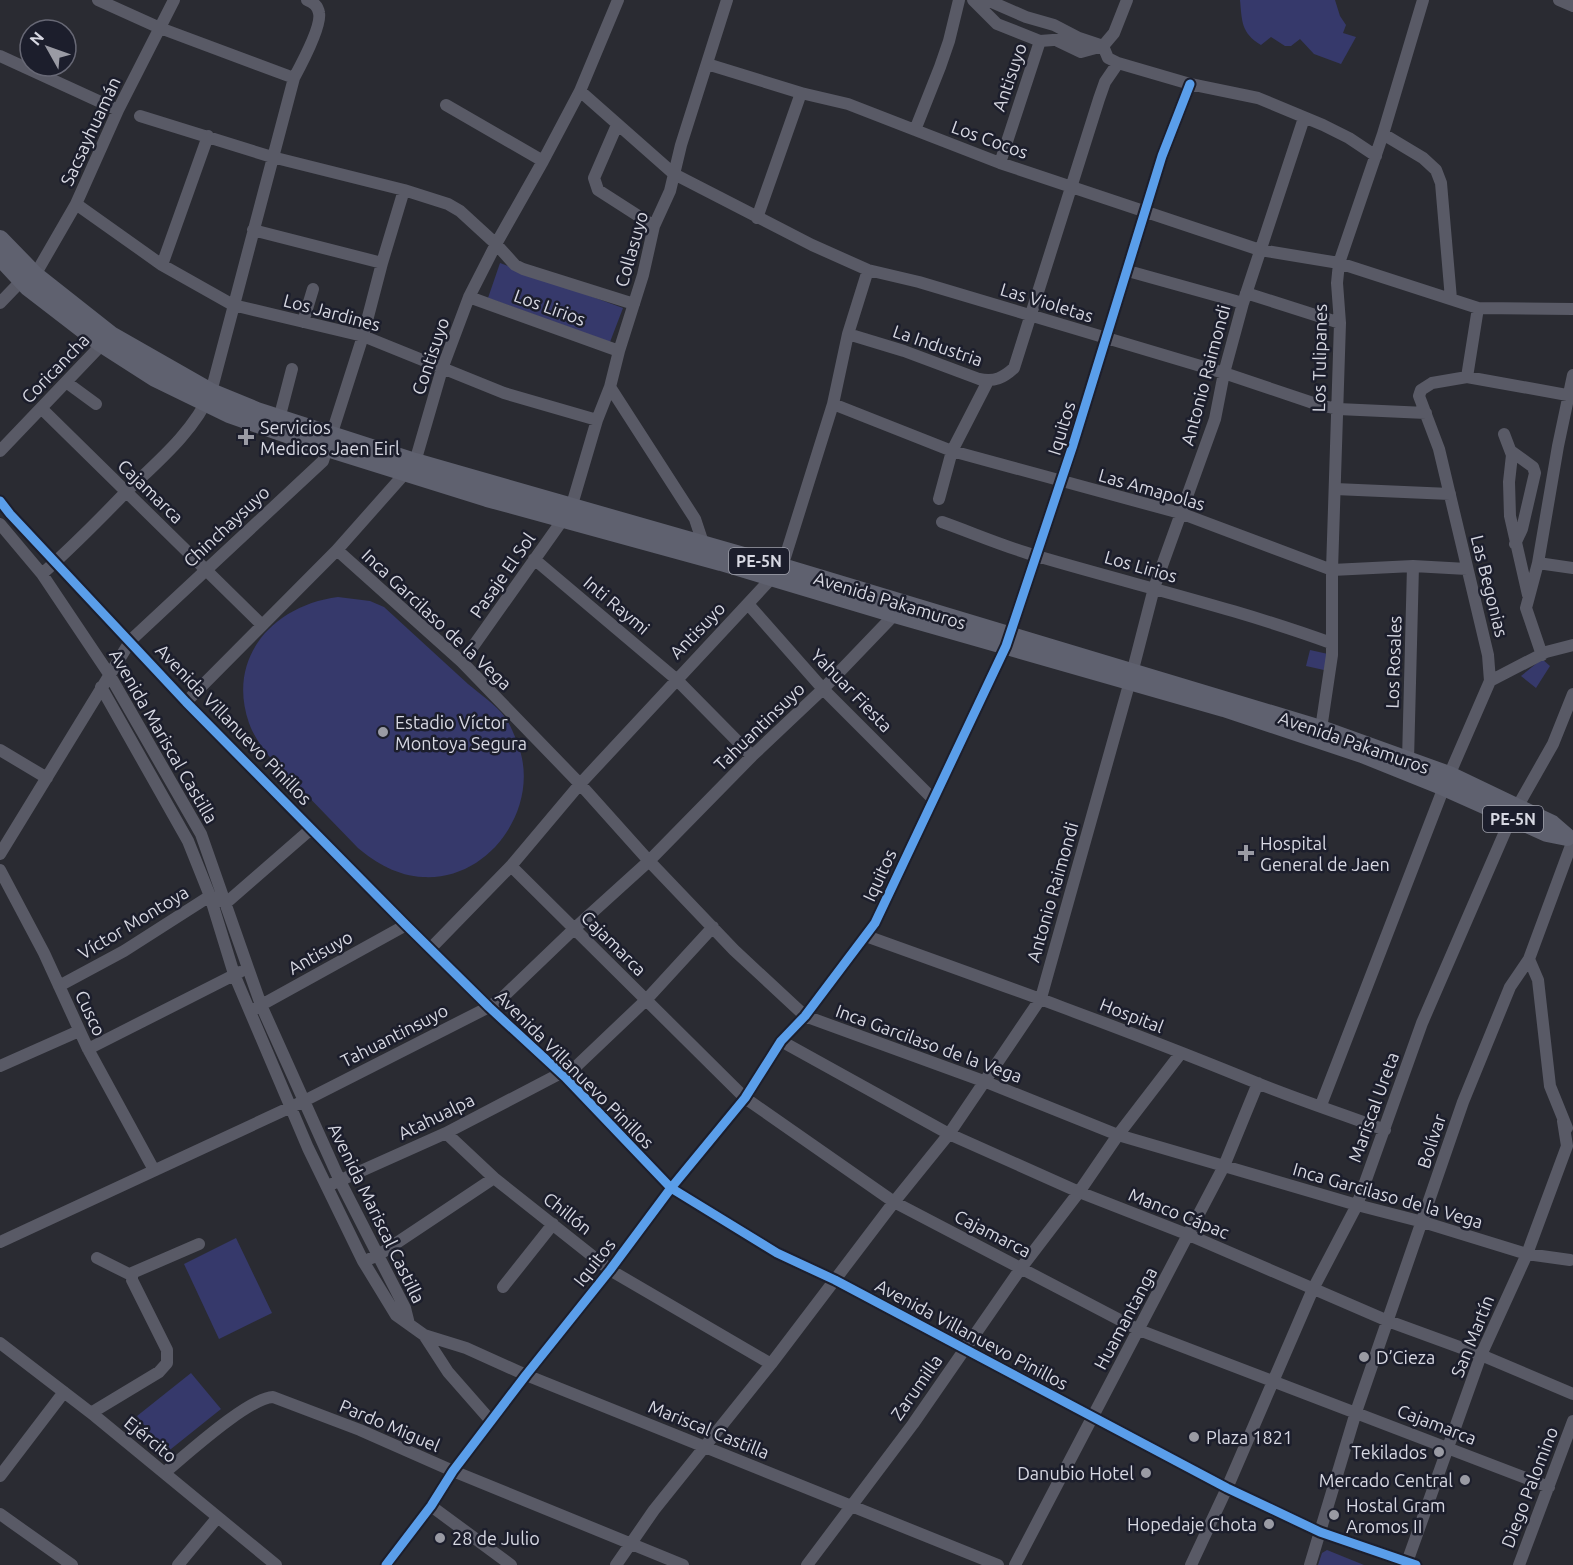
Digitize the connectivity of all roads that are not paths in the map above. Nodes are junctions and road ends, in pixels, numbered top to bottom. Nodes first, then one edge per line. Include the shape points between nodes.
1 (98, 0) edge
2 (174, 0) edge
3 (307, 0) edge
4 (618, 0) edge
5 (727, 0) edge
6 (959, 0) edge
7 (973, 0) edge
8 (987, 0) edge
9 (1127, 0) edge
10 (1423, 0) edge
11 (1558, 0) edge
12 (1573, 6) edge
13 (160, 28) junction
14 (1079, 38) junction
15 (1057, 40) junction
16 (1040, 41) junction
17 (1103, 46) junction
18 (0, 56) edge
19 (1118, 63) junction
20 (708, 64) junction
21 (294, 78) junction
22 (1190, 84) junction
23 (580, 91) junction
24 (801, 93) junction
25 (446, 105) dead end
26 (118, 110) junction
27 (140, 116) dead end
28 (1304, 118) junction
29 (617, 125) junction
30 (915, 130) junction
31 (1383, 134) junction
32 (208, 136) junction
33 (1376, 156) junction
34 (272, 157) junction
35 (543, 161) junction
36 (1000, 163) junction
37 (674, 174) junction
38 (1070, 187) junction
39 (404, 190) junction
40 (76, 204) junction
41 (1144, 211) junction
42 (757, 218) junction
43 (654, 226) junction
44 (253, 230) junction
45 (0, 239) edge
46 (496, 243) junction
47 (1260, 250) junction
48 (0, 257) edge
49 (382, 262) junction
50 (1339, 263) junction
51 (162, 265) junction
52 (868, 270) junction
53 (1128, 271) junction
54 (29, 276) junction
55 (313, 289) dead end
56 (469, 297) junction
57 (1244, 298) junction
58 (1451, 299) junction
59 (0, 303) edge
60 (634, 304) junction
61 (233, 305) junction
62 (1478, 308) junction
63 (1573, 309) edge
64 (1032, 315) junction
65 (303, 322) junction
66 (1340, 323) junction
67 (848, 334) junction
68 (363, 336) junction
69 (1105, 338) junction
70 (106, 340) junction
71 (619, 351) junction
72 (292, 369) dead end
73 (442, 369) junction
74 (1224, 373) junction
75 (1573, 375) edge
76 (1467, 377) junction
77 (988, 381) junction
78 (66, 382) junction
79 (610, 387) junction
80 (1571, 396) edge
81 (208, 398) junction
82 (96, 404) dead end
83 (833, 404) junction
84 (41, 408) junction
85 (1338, 409) junction
86 (1425, 413) junction
87 (279, 419) junction
88 (597, 420) junction
89 (1504, 434) dead end
90 (329, 442) junction
91 (0, 451) edge
92 (952, 451) junction
93 (1511, 451) junction
94 (410, 467) junction
95 (1061, 481) junction
96 (1335, 489) junction
97 (126, 493) junction
98 (1450, 494) junction
99 (939, 499) dead end
100 (0, 501) edge
101 (1180, 513) junction
102 (10, 514) junction
103 (567, 514) junction
104 (942, 522) dead end
105 (0, 525) edge
106 (1515, 544) junction
107 (704, 546) junction
108 (337, 550) junction
109 (1035, 556) junction
110 (534, 559) junction
111 (56, 562) junction
112 (1538, 563) junction
113 (1413, 566) junction
114 (1573, 568) edge
115 (1467, 569) junction
116 (206, 570) junction
117 (1332, 570) junction
118 (777, 572) junction
119 (42, 574) junction
120 (1154, 588) junction
121 (1528, 596) junction
122 (748, 604) junction
123 (895, 614) junction
124 (262, 625) junction
125 (131, 640) junction
126 (1008, 641) junction
127 (1331, 643) junction
128 (1573, 645) edge
129 (1542, 655) junction
130 (462, 662) junction
131 (109, 675) junction
132 (1131, 676) junction
133 (676, 679) junction
134 (1490, 681) junction
135 (101, 687) junction
136 (823, 689) junction
137 (1573, 694) edge
138 (186, 702) junction
139 (1321, 729) junction
140 (0, 750) edge
141 (752, 756) junction
142 (1408, 760) junction
143 (47, 778) junction
144 (1447, 781) junction
145 (580, 784) junction
146 (933, 799) junction
147 (1514, 813) junction
148 (311, 829) junction
149 (1571, 839) edge
150 (0, 854) edge
151 (649, 861) junction
152 (511, 866) junction
153 (0, 870) edge
154 (210, 896) junction
155 (226, 903) junction
156 (406, 926) junction
157 (713, 927) junction
158 (575, 928) junction
159 (866, 936) junction
160 (431, 948) junction
161 (1529, 959) junction
162 (248, 968) junction
163 (234, 974) junction
164 (59, 986) junction
165 (1041, 998) junction
166 (646, 1000) junction
167 (489, 1007) junction
168 (256, 1008) junction
169 (805, 1016) junction
170 (79, 1031) junction
171 (781, 1041) junction
172 (88, 1049) junction
173 (1181, 1053) junction
174 (0, 1066) edge
175 (563, 1075) junction
176 (986, 1082) junction
177 (1258, 1083) junction
178 (745, 1098) junction
179 (304, 1101) junction
180 (1321, 1105) junction
181 (291, 1106) junction
182 (1563, 1121) junction
183 (1385, 1130) junction
184 (446, 1133) junction
185 (950, 1134) junction
186 (1118, 1135) junction
187 (1573, 1140) edge
188 (1224, 1166) junction
189 (154, 1170) junction
190 (494, 1178) junction
191 (340, 1181) junction
192 (326, 1188) junction
193 (670, 1188) junction
194 (1079, 1192) junction
195 (894, 1202) junction
196 (1356, 1205) junction
197 (1423, 1222) junction
198 (553, 1224) junction
199 (1189, 1235) junction
200 (0, 1242) edge
201 (199, 1244) dead end
202 (1527, 1254) junction
203 (377, 1256) junction
204 (97, 1258) dead end
205 (1570, 1260) dead end
206 (363, 1261) junction
207 (1021, 1268) junction
208 (610, 1270) junction
209 (131, 1275) junction
210 (835, 1280) junction
211 (503, 1287) dead end
212 (1312, 1289) junction
213 (1388, 1321) junction
214 (409, 1324) junction
215 (1139, 1330) junction
216 (424, 1335) junction
217 (0, 1343) edge
218 (964, 1349) junction
219 (1481, 1355) junction
220 (771, 1364) junction
221 (526, 1375) junction
222 (1273, 1380) junction
223 (64, 1392) junction
224 (1573, 1394) edge
225 (1356, 1412) junction
226 (91, 1413) junction
227 (1093, 1416) junction
228 (491, 1421) junction
229 (1573, 1421) edge
230 (704, 1446) junction
231 (1449, 1448) junction
232 (453, 1471) junction
233 (164, 1473) junction
234 (0, 1476) edge
235 (1549, 1487) junction
236 (1227, 1488) junction
237 (431, 1506) junction
238 (850, 1506) junction
239 (0, 1514) edge
240 (217, 1518) junction
241 (1320, 1532) junction
242 (630, 1545) junction
243 (1410, 1564) edge
244 (72, 1565) edge
245 (178, 1565) edge
246 (276, 1565) edge
247 (386, 1565) edge
248 (511, 1565) edge
249 (616, 1565) edge
250 (683, 1565) edge
251 (807, 1565) edge
252 (998, 1565) edge
253 (1015, 1565) edge
254 (1191, 1565) edge
255 (1310, 1565) edge
256 (1519, 1565) edge

1 - 13 street
2 - 13 street, Sacsayhuamán
3 - 21 street via 318,7 320,15
4 - 23 street, Contisuyo
5 - 20 street, Collasuyo
6 - 30 street via 949,41
7 - 16 street via 997,24
8 - 14 street
9 - 17 street via 1114,33
10 - 31 street, Los Tulipanes
11 - 12 street
13 - 21 street
13 - 26 street, Sacsayhuamán
14 - 15 street, Antisuyo
14 - 17 street
15 - 16 street, Antisuyo
15 - 17 street via 1081,52
16 - 36 street, Antisuyo
17 - 19 street via 1108,58
18 - 26 street
19 - 22 street
19 - 38 street via 1105,82
20 - 24 street, Los Cocos
20 - 37 street, Collasuyo
21 - 34 street
22 - 28 street via 1258,98
22 - 41 street, Iquitos
23 - 29 street, Las Violetas
23 - 35 street, Contisuyo
24 - 30 street, Los Cocos via 848,104
24 - 42 street
25 - 35 street
26 - 40 street, Sacsayhuamán
27 - 32 street
28 - 33 street via 1349,138
28 - 47 street, Antonio Raimondi
29 - 37 street, Las Violetas
29 - 43 street via 594,184
30 - 36 street, Los Cocos
31 - 33 street, Los Tulipanes
31 - 58 street via 1436,170 1441,183
32 - 34 street
32 - 51 street
33 - 50 street, Los Tulipanes
34 - 39 street
34 - 44 street
35 - 46 street, Contisuyo
36 - 38 street, Los Cocos
37 - 42 street, Las Violetas
37 - 43 street, Collasuyo
38 - 41 street, Los Cocos
38 - 64 street
39 - 46 street via 454,207
39 - 49 street, Chinchaysuyo
40 - 51 street, Los Jardines
40 - 54 street, Sacsayhuamán
41 - 47 street, Los Cocos
41 - 53 street, Iquitos
42 - 52 street, Las Violetas
43 - 60 street, Collasuyo
44 - 49 street
44 - 61 street
45 - 54 highway, Avenida Pakamuros / PE-5N
46 - 56 street, Contisuyo
46 - 60 street via 523,269
47 - 50 street, Los Cocos
47 - 57 street, Antonio Raimondi
48 - 54 highway, Avenida Pakamuros / PE-5N
49 - 68 street, Chinchaysuyo
50 - 58 street
50 - 66 street, Los Tulipanes
51 - 61 street, Los Jardines
52 - 64 street, Las Violetas
52 - 67 street, Antisuyo
53 - 57 street
53 - 69 street, Iquitos
54 - 59 street, Sacsayhuamán
54 - 70 highway, Avenida Pakamuros / PE-5N
55 - 65 street
56 - 71 street, Los Lirios
56 - 73 street, Contisuyo
57 - 66 street
57 - 74 street, Antonio Raimondi
58 - 62 street
60 - 71 street, Collasuyo
61 - 65 street, Los Jardines
61 - 81 street
62 - 63 street
62 - 76 street
64 - 69 street, Las Violetas
64 - 77 street, La Industria via 1014,368 1002,378
65 - 68 street, Los Jardines
66 - 85 street, Los Tulipanes
67 - 77 street, La Industria
67 - 83 street, Antisuyo
68 - 73 street, Los Jardines
68 - 90 street, Chinchaysuyo
69 - 74 street, Las Violetas
69 - 95 street, Iquitos
70 - 78 street, Coricancha
70 - 81 highway, Avenida Pakamuros / PE-5N
71 - 79 street, Collasuyo
72 - 87 street
73 - 88 street, Los Jardines via 504,393
73 - 94 street, Contisuyo
74 - 85 street, Las Violetas
74 - 101 street, Antonio Raimondi via 1215,418
75 - 80 street
76 - 80 street
76 - 86 street, Las Begonias via 1425,386 1419,396
77 - 92 street
78 - 82 street
78 - 84 street, Coricancha
79 - 88 street, Collasuyo
79 - 107 street via 694,519
80 - 112 street via 1558,446
81 - 87 highway, Avenida Pakamuros / PE-5N
81 - 90 highway, Avenida Pakamuros / PE-5N via 229,414
81 - 97 street via 198,417 169,451
83 - 92 street, Las Amapolas
83 - 118 street, Antisuyo
84 - 91 street, Coricancha
84 - 97 street, Cajamarca
85 - 86 street, Las Violetas
85 - 96 street, Los Tulipanes
86 - 98 street, Las Begonias
87 - 90 highway, Avenida Pakamuros / PE-5N
88 - 103 street, Collasuyo
89 - 93 street
90 - 94 highway, Avenida Pakamuros / PE-5N
90 - 116 street, Chinchaysuyo via 323,461
92 - 95 street, Las Amapolas
92 - 99 street
93 - 106 street via 1510,516
93 - 106 street via 1533,467 1535,473 1528,509
94 - 103 highway, Avenida Pakamuros / PE-5N
94 - 108 street, Contisuyo
95 - 101 street, Las Amapolas
95 - 109 street, Iquitos
96 - 98 street
96 - 117 street, Los Tulipanes
97 - 111 street
97 - 116 street, Cajamarca
98 - 115 street, Las Begonias
100 - 102 street, Avenida Villanuevo Pinillos
101 - 117 street, Las Amapolas
101 - 120 street, Antonio Raimondi
102 - 105 street
102 - 111 street, Avenida Villanuevo Pinillos
103 - 107 highway, Avenida Pakamuros / PE-5N
103 - 110 street, Pasaje El Sol
103 - 118 highway, Avenida Pakamuros / PE-5N
104 - 109 street, Los Lirios
105 - 119 street, Avenida Mariscal Castilla
106 - 121 street
107 - 118 highway, Avenida Pakamuros / PE-5N
108 - 124 street, Contisuyo
108 - 130 street, Inca Garcilaso de la Vega
109 - 120 street, Los Lirios
109 - 126 street, Iquitos
110 - 130 street, Pasaje El Sol
110 - 133 street, Inti Raymi
111 - 119 street
111 - 125 street, Avenida Villanuevo Pinillos
112 - 114 street
112 - 121 street
113 - 115 street, Las Amapolas
113 - 117 street, Las Amapolas
113 - 142 street, Los Rosales
115 - 134 street, Las Begonias via 1488,655
116 - 124 street, Cajamarca
116 - 125 street, Chinchaysuyo
117 - 127 street, Los Tulipanes
118 - 122 street, Antisuyo
118 - 123 highway, Avenida Pakamuros / PE-5N
118 - 126 highway, Avenida Pakamuros / PE-5N
119 - 131 street, Avenida Mariscal Castilla
120 - 127 street, Los Lirios
120 - 132 street, Antonio Raimondi
121 - 129 street via 1526,608
122 - 133 street, Antisuyo
122 - 136 street, Yahuar Fiesta
123 - 126 highway, Avenida Pakamuros / PE-5N
123 - 136 street, Tahuantinsuyo
124 - 138 street, Contisuyo
125 - 131 street, Chinchaysuyo
125 - 138 street, Avenida Villanuevo Pinillos
126 - 132 highway, Avenida Pakamuros / PE-5N
126 - 146 street, Iquitos
127 - 139 street, Los Tulipanes
128 - 129 street
129 - 134 street
130 - 145 street, Inca Garcilaso de la Vega
131 - 135 street, Chinchaysuyo
131 - 155 street, Avenida Mariscal Castilla via 201,834
132 - 139 highway, Avenida Pakamuros / PE-5N
132 - 144 highway, Avenida Pakamuros / PE-5N
132 - 165 street, Antonio Raimondi
133 - 141 street, Inti Raymi
133 - 145 street, Antisuyo
134 - 144 street, Las Begonias
135 - 143 street, Chinchaysuyo
135 - 154 street, Avenida Mariscal Castilla via 188,842
136 - 141 street, Tahuantinsuyo
136 - 146 street, Yahuar Fiesta
137 - 147 street, Mariscal Ureta via 1553,744
138 - 148 street, Avenida Villanuevo Pinillos
139 - 142 highway, Avenida Pakamuros / PE-5N
140 - 143 street
141 - 151 street, Tahuantinsuyo
142 - 144 highway, Avenida Pakamuros / PE-5N
143 - 150 street, Chinchaysuyo
144 - 147 highway, Avenida Pakamuros / PE-5N
144 - 180 street
145 - 151 street, Inca Garcilaso de la Vega
145 - 152 street, Antisuyo
146 - 159 street, Iquitos
147 - 149 highway, Avenida Pakamuros / PE-5N via 1552,824
147 - 183 street, Mariscal Ureta via 1422,1023
148 - 155 street
148 - 156 street, Avenida Villanuevo Pinillos
149 - 161 street, Bolívar
151 - 157 street, Inca Garcilaso de la Vega
151 - 158 street, Tahuantinsuyo
152 - 158 street, Cajamarca
152 - 160 street, Antisuyo
153 - 164 street, Cusco
154 - 155 street, Víctor Montoya
154 - 163 street, Avenida Mariscal Castilla
154 - 164 street, Víctor Montoya via 124,951
155 - 162 street, Avenida Mariscal Castilla
156 - 160 street, Avenida Villanuevo Pinillos
156 - 168 street, Antisuyo
157 - 166 street, Atahualpa
157 - 169 street, Inca Garcilaso de la Vega
158 - 166 street, Cajamarca
158 - 167 street, Tahuantinsuyo
159 - 165 street, Hospital
159 - 169 street, Iquitos
160 - 167 street, Avenida Villanuevo Pinillos
161 - 182 street via 1538,980 1550,1086
161 - 197 street, Bolívar via 1510,987 1475,1070
162 - 163 street
162 - 168 street, Avenida Mariscal Castilla
163 - 168 street, Avenida Mariscal Castilla
163 - 172 street
164 - 170 street, Cusco
165 - 173 street, Hospital
165 - 176 street, Antonio Raimondi
166 - 175 street, Atahualpa
166 - 178 street, Cajamarca
167 - 175 street, Avenida Villanuevo Pinillos
167 - 179 street, Tahuantinsuyo
168 - 179 street, Avenida Mariscal Castilla
168 - 181 street, Avenida Mariscal Castilla
169 - 171 street, Iquitos
169 - 176 street, Inca Garcilaso de la Vega
170 - 172 street, Cusco
170 - 174 street
171 - 178 street, Iquitos
171 - 185 street, Manco Cápac
172 - 189 street, Cusco
173 - 177 street, Hospital
173 - 186 street, Zarumilla
175 - 184 street, Atahualpa
175 - 193 street, Avenida Villanuevo Pinillos
176 - 185 street, Antonio Raimondi
176 - 186 street, Inca Garcilaso de la Vega
177 - 180 street, Hospital
177 - 188 street, Huamantanga
178 - 193 street, Iquitos
178 - 195 street, Cajamarca
179 - 181 street, Tahuantinsuyo
179 - 191 street, Avenida Mariscal Castilla
180 - 183 street, Hospital
181 - 189 street, Tahuantinsuyo
181 - 192 street, Avenida Mariscal Castilla
182 - 187 street
182 - 202 street, San Martín via 1567,1146
183 - 196 street, Mariscal Ureta
184 - 190 street, Chillón
184 - 191 street, Atahualpa
185 - 194 street, Manco Cápac
185 - 195 street, Antonio Raimondi
186 - 188 street, Inca Garcilaso de la Vega
186 - 194 street, Zarumilla
188 - 196 street, Inca Garcilaso de la Vega
188 - 199 street, Huamantanga
189 - 200 street, Tahuantinsuyo
190 - 198 street, Chillón
190 - 203 street
191 - 192 street, Atahualpa
191 - 203 street, Avenida Mariscal Castilla
192 - 206 street, Avenida Mariscal Castilla
193 - 208 street, Iquitos
193 - 210 street, Avenida Villanuevo Pinillos via 777,1253
194 - 199 street, Manco Cápac
194 - 207 street, Zarumilla
195 - 207 street, Cajamarca
195 - 210 street, Antonio Raimondi
196 - 197 street, Inca Garcilaso de la Vega
196 - 212 street, Mariscal Ureta
197 - 202 street, Inca Garcilaso de la Vega
197 - 213 street, Bolívar
198 - 208 street, Chillón
198 - 211 street
199 - 212 street, Manco Cápac
199 - 215 street, Huamantanga
201 - 209 street
202 - 205 street, Inca Garcilaso de la Vega
202 - 219 street, San Martín
203 - 206 street
203 - 214 street, Avenida Mariscal Castilla via 405,1308
204 - 209 street
206 - 214 street, Avenida Mariscal Castilla via 396,1315
207 - 215 street, Cajamarca
207 - 218 street, Zarumilla
208 - 220 street, Chillón
208 - 221 street, Iquitos
209 - 226 street via 167,1350 167,1364
210 - 218 street, Avenida Villanuevo Pinillos
210 - 220 street, Antonio Raimondi
212 - 213 street, Manco Cápac
212 - 222 street, Mariscal Ureta
213 - 219 street, Manco Cápac
213 - 225 street, Bolívar
214 - 216 street, Mariscal Castilla
215 - 222 street, Cajamarca
215 - 227 street, Huamantanga
216 - 221 street, Mariscal Castilla via 466,1348
216 - 228 street via 448,1372
217 - 223 street, Ejército
218 - 227 street, Avenida Villanuevo Pinillos
218 - 238 street, Zarumilla via 913,1425
219 - 224 street, Manco Cápac
219 - 231 street, San Martín
220 - 230 street, Antonio Raimondi
221 - 228 street, Iquitos
221 - 230 street, Mariscal Castilla
222 - 225 street, Cajamarca
222 - 236 street, Mariscal Ureta
223 - 226 street, Ejército
223 - 234 street
225 - 231 street, Cajamarca
225 - 241 street, Bolívar
226 - 233 street, Ejército
227 - 236 street, Avenida Villanuevo Pinillos
227 - 253 street, Huamantanga
228 - 232 street, Iquitos
229 - 235 street, Diego Palomino
230 - 238 street, Mariscal Castilla
230 - 242 street, Antonio Raimondi
231 - 235 street, Cajamarca
231 - 243 street, San Martín
232 - 233 street, Pardo Miguel via 273,1397 238,1414
232 - 237 street, Iquitos
232 - 242 street, Pardo Miguel
233 - 240 street, Ejército
235 - 256 street, Diego Palomino
236 - 241 street, Avenida Villanuevo Pinillos
236 - 254 street, Mariscal Ureta
237 - 247 street, Iquitos
237 - 248 street
238 - 251 street, Zarumilla
238 - 252 street, Mariscal Castilla
239 - 244 street
240 - 245 street
240 - 246 street, Ejército
241 - 243 street, Avenida Villanuevo Pinillos
241 - 255 street, Bolívar
242 - 249 street, Antonio Raimondi
242 - 250 street, Pardo Miguel

